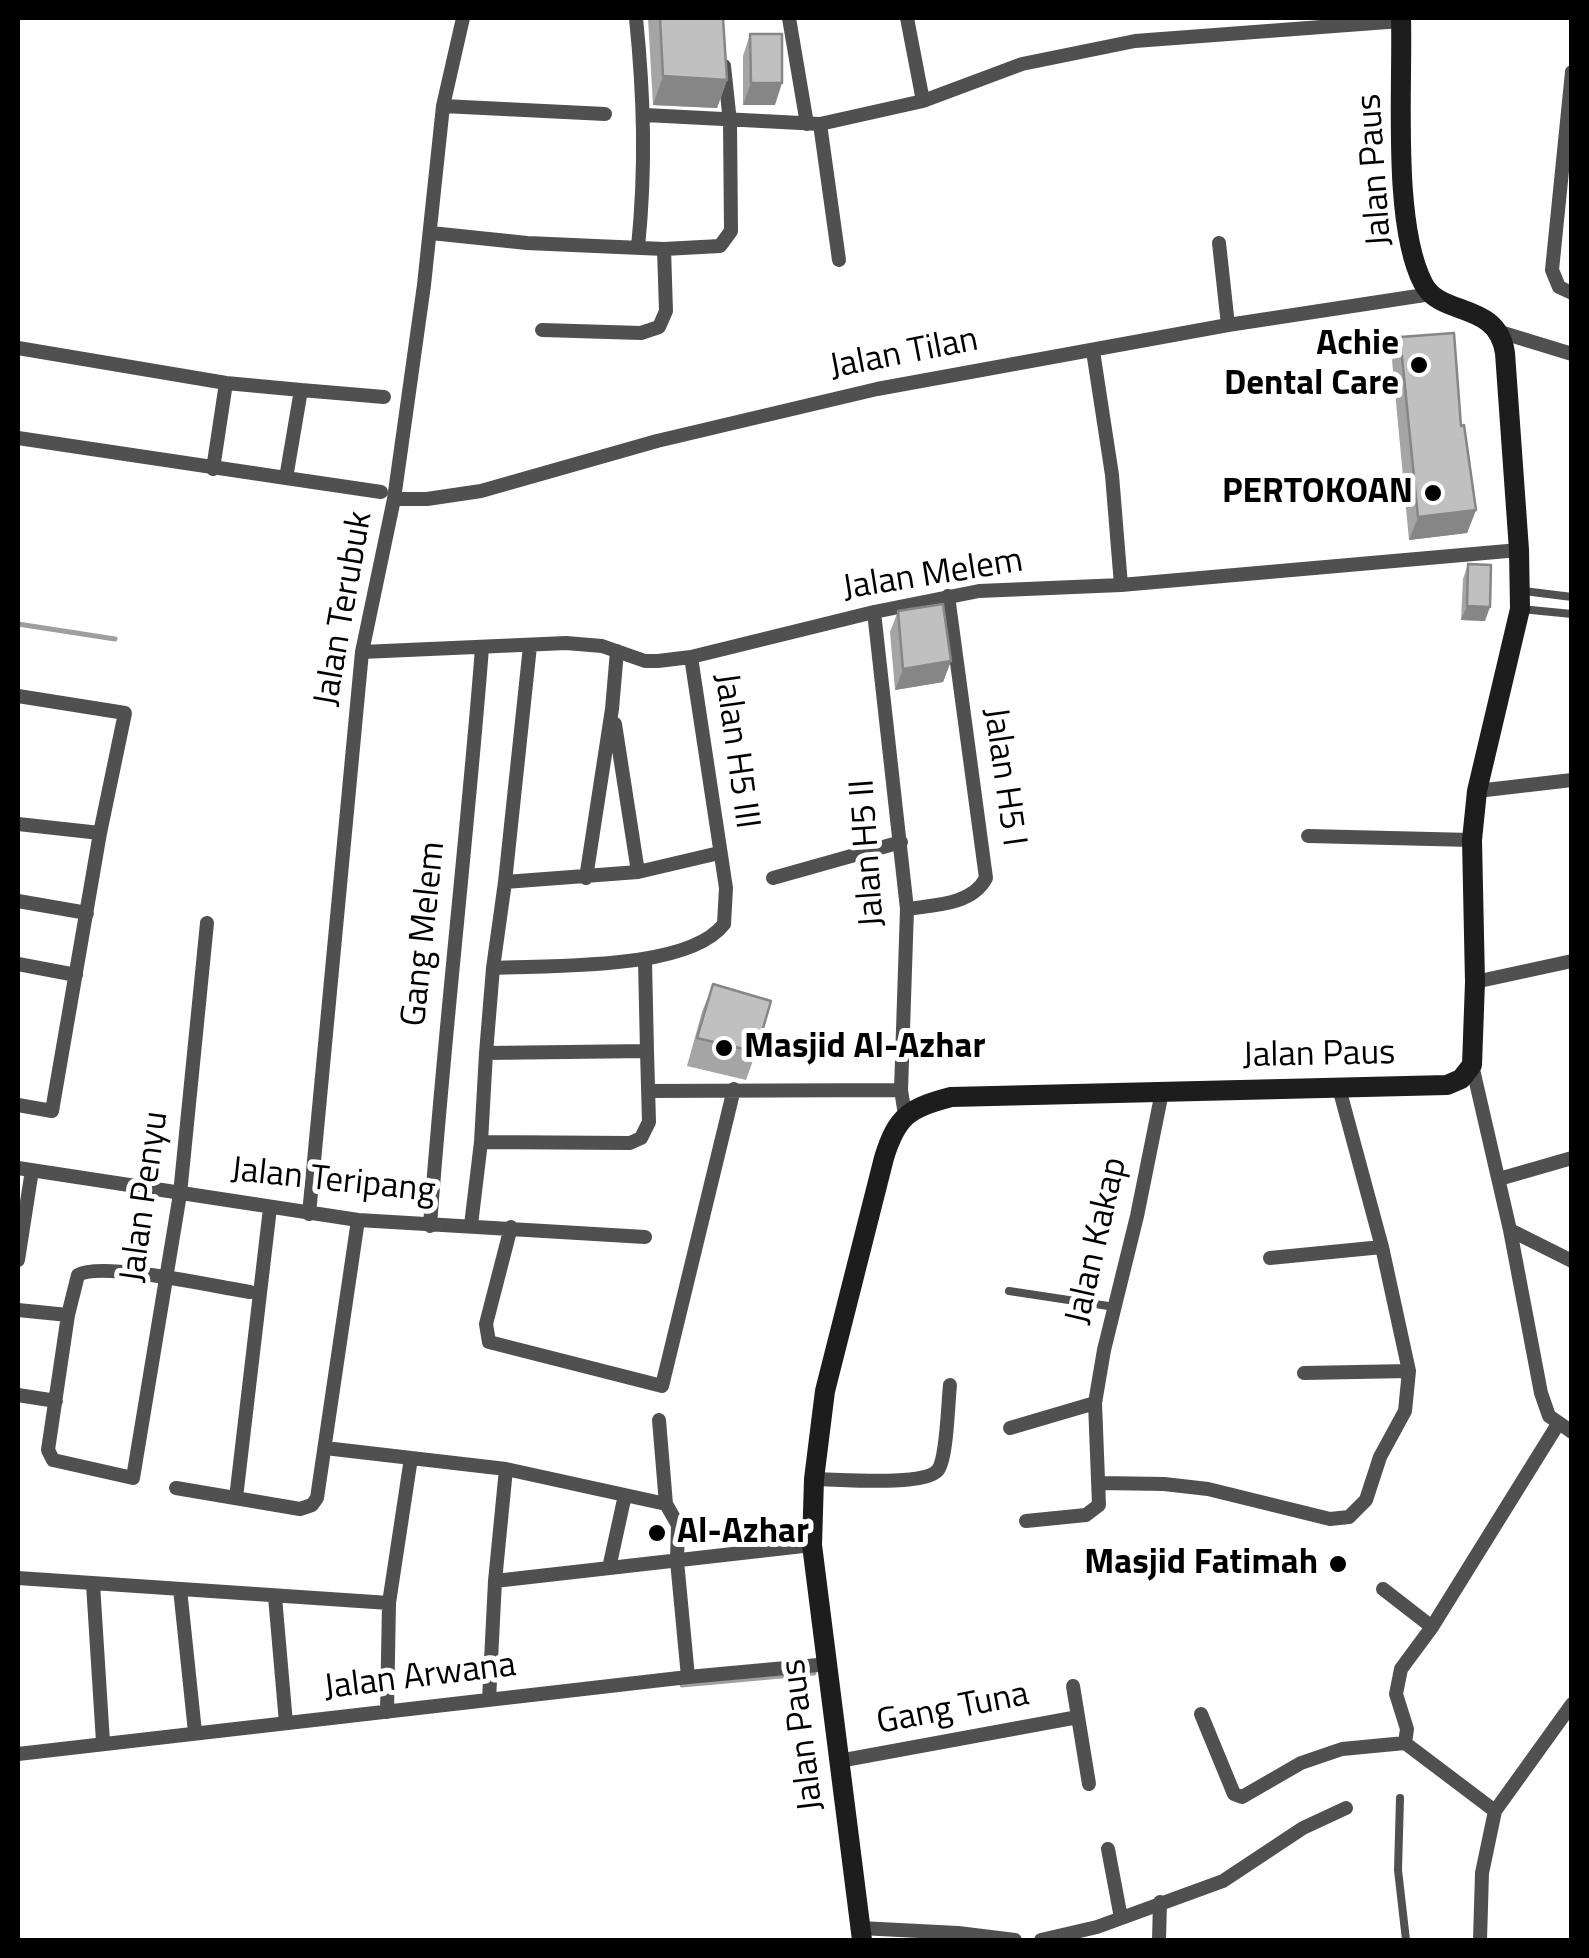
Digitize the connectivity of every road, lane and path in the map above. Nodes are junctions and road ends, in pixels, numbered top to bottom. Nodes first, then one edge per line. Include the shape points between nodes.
1 (463, 18) edge
2 (636, 18) edge
3 (788, 18) edge
4 (908, 18) edge
5 (1401, 20) edge
6 (723, 52) edge
7 (1572, 72) edge
8 (923, 101) junction
9 (443, 106) junction
10 (1570, 110) edge
11 (605, 114) dead end
12 (646, 115) junction
13 (730, 122) junction
14 (813, 124) junction
15 (430, 234) junction
16 (1219, 243) dead end
17 (638, 248) junction
18 (664, 249) junction
19 (839, 260) dead end
20 (1572, 292) edge
21 (1431, 294) junction
22 (1228, 325) junction
23 (542, 330) dead end
24 (1500, 332) junction
25 (18, 348) edge
26 (1093, 351) junction
27 (1572, 354) edge
28 (226, 384) junction
29 (300, 390) junction
30 (384, 397) dead end
31 (18, 438) edge
32 (213, 469) junction
33 (286, 478) junction
34 (388, 495) junction
35 (1519, 550) junction
36 (1121, 586) junction
37 (948, 596) junction
38 (1572, 597) edge
39 (1520, 600) junction
40 (874, 612) junction
41 (1572, 614) edge
42 (530, 646) junction
43 (482, 648) junction
44 (617, 651) junction
45 (362, 652) junction
46 (691, 657) junction
47 (18, 696) edge
48 (612, 709) junction
49 (1572, 780) edge
50 (1477, 791) junction
51 (18, 824) edge
52 (100, 833) junction
53 (1308, 836) dead end
54 (1472, 840) junction
55 (901, 842) junction
56 (719, 853) junction
57 (638, 872) junction
58 (586, 878) junction
59 (774, 878) dead end
60 (505, 882) junction
61 (18, 901) edge
62 (907, 909) junction
63 (86, 912) junction
64 (208, 923) dead end
65 (646, 961) junction
66 (1572, 961) edge
67 (18, 964) edge
68 (493, 968) junction
69 (76, 974) junction
70 (1476, 982) junction
71 (647, 1052) junction
72 (486, 1054) junction
73 (1472, 1065) junction
74 (1338, 1088) junction
75 (734, 1089) junction
76 (902, 1090) junction
77 (648, 1091) junction
78 (1162, 1092) junction
79 (18, 1105) edge
80 (905, 1115) junction
81 (481, 1142) junction
82 (1572, 1158) edge
83 (24, 1168) edge
84 (1499, 1179) junction
85 (180, 1194) junction
86 (270, 1208) junction
87 (310, 1214) junction
88 (358, 1220) junction
89 (471, 1225) junction
90 (430, 1226) junction
91 (511, 1227) junction
92 (1510, 1230) junction
93 (644, 1237) dead end
94 (1382, 1246) junction
95 (1270, 1258) dead end
96 (18, 1260) edge
97 (1572, 1261) edge
98 (166, 1278) junction
99 (1009, 1291) dead end
100 (250, 1292) dead end
101 (1115, 1307) junction
102 (18, 1310) edge
103 (68, 1315) junction
104 (1409, 1371) junction
105 (1304, 1373) dead end
106 (950, 1384) dead end
107 (18, 1395) edge
108 (56, 1401) junction
109 (1096, 1404) junction
110 (660, 1420) dead end
111 (1010, 1428) dead end
112 (1565, 1428) edge
113 (326, 1448) junction
114 (411, 1458) junction
115 (506, 1469) junction
116 (814, 1479) junction
117 (1100, 1483) junction
118 (176, 1488) dead end
119 (624, 1495) junction
120 (236, 1498) junction
121 (666, 1504) junction
122 (1026, 1522) dead end
123 (812, 1545) junction
124 (677, 1561) junction
125 (609, 1568) junction
126 (18, 1578) edge
127 (495, 1581) junction
128 (93, 1584) junction
129 (180, 1589) junction
130 (1383, 1589) dead end
131 (275, 1597) junction
132 (389, 1603) junction
133 (1432, 1627) junction
134 (829, 1664) junction
135 (688, 1676) junction
136 (1073, 1686) dead end
137 (489, 1700) junction
138 (1572, 1704) edge
139 (387, 1712) junction
140 (1202, 1714) dead end
141 (1078, 1717) junction
142 (286, 1723) junction
143 (194, 1732) junction
144 (103, 1742) junction
145 (1405, 1743) junction
146 (18, 1754) edge
147 (839, 1761) junction
148 (1089, 1784) dead end
149 (1400, 1798) dead end
150 (1346, 1808) dead end
151 (1495, 1811) junction
152 (1108, 1849) dead end
153 (1160, 1902) junction
154 (1121, 1918) junction
155 (1104, 1933) edge
156 (861, 1934) edge
157 (999, 1940) edge
158 (1016, 1940) edge
159 (1042, 1940) edge
160 (1159, 1940) edge
161 (1406, 1940) edge
162 (1480, 1940) edge

1 - 9 street, Jalan Terubuk
2 - 12 street
3 - 14 street
4 - 8 street
5 - 8 street via 1135,42 1022,64
5 - 21 main road, Jalan Paus via 1404,186 1415,262
6 - 13 street
7 - 10 street
8 - 14 street
9 - 11 street
9 - 15 street, Jalan Terubuk
10 - 20 street via 1552,270 1559,287
12 - 13 street
12 - 17 street
13 - 14 street
13 - 18 street via 728,239 712,248
14 - 19 street
15 - 17 street
15 - 34 street, Jalan Terubuk
16 - 22 street
17 - 18 street
18 - 23 street via 666,312 658,327 640,333
21 - 22 street, Jalan Tilan
21 - 24 main road
22 - 26 street, Jalan Tilan
24 - 27 street
24 - 35 main road
25 - 28 street
26 - 34 street, Jalan Tilan via 878,389 481,491 427,500
26 - 36 street
28 - 29 street
28 - 32 street
29 - 30 street
29 - 33 street
31 - 32 street, Jalan Tilan
32 - 33 street, Jalan Tilan
33 - 34 street, Jalan Tilan
34 - 45 street, Jalan Terubuk
35 - 36 street, Jalan Melem
35 - 39 main road
36 - 37 street, Jalan Melem
37 - 40 street, Jalan Melem
37 - 62 street, Jalan H5 I via 986,878 967,896
38 - 39 lane
39 - 41 lane
39 - 50 main road
40 - 46 street, Jalan Melem
40 - 55 street, Jalan H5 II
42 - 43 street, Jalan Melem
42 - 44 street, Jalan Melem via 584,644
42 - 60 street
43 - 45 street, Jalan Melem
43 - 90 street, Gang Melem
44 - 46 street, Jalan Melem via 645,661
44 - 48 street
45 - 87 street, Jalan Terubuk
46 - 56 street, Jalan H5 III
47 - 52 street via 125,712
48 - 57 street
48 - 58 street
49 - 50 street
50 - 54 main road
51 - 52 street
52 - 63 street
53 - 54 street
54 - 70 main road
55 - 59 street
55 - 62 street, Jalan H5 II
56 - 57 street
56 - 65 street, Jalan H5 III via 724,924 702,942
57 - 58 street
58 - 60 street
60 - 68 street
61 - 63 street
62 - 76 street, Jalan H5 II
63 - 69 street
64 - 85 street, Jalan Penyu
65 - 68 street
65 - 71 street
66 - 70 street
67 - 69 street
68 - 72 street
69 - 79 street via 52,1111
70 - 73 main road
71 - 72 street
71 - 77 street
72 - 81 street
73 - 74 main road, Jalan Paus via 1447,1085
73 - 84 street
74 - 78 main road, Jalan Paus
74 - 94 street
75 - 76 street
75 - 77 street
75 - 91 street via 662,1386 489,1342 486,1324
76 - 80 street, Jalan H5 II
77 - 81 street via 648,1127 630,1143
78 - 80 main road, Jalan Paus via 951,1097
78 - 101 street, Jalan Kakap
80 - 116 main road, Jalan Paus via 890,1136 825,1391
81 - 89 street
82 - 84 street
83 - 85 street, Jalan Teripang
83 - 96 street
84 - 92 street
85 - 86 street, Jalan Teripang
85 - 98 street, Jalan Penyu
86 - 87 street, Jalan Teripang
86 - 120 street
87 - 88 street, Jalan Teripang
88 - 90 street, Jalan Teripang
88 - 113 street
89 - 90 street, Jalan Teripang
89 - 91 street, Jalan Teripang
91 - 93 street, Jalan Teripang
92 - 97 street
92 - 112 street via 1541,1392 1550,1416
94 - 95 street
94 - 104 street
98 - 100 street
98 - 103 street via 87,1270 76,1277
98 - 108 street, Jalan Penyu via 133,1478 52,1460
99 - 101 lane
101 - 109 street, Jalan Kakap
102 - 103 street
103 - 108 street
104 - 105 street
104 - 117 street via 1405,1411 1366,1500 1350,1517 1330,1519 1208,1489
106 - 116 street via 934,1474 915,1480
107 - 108 street
109 - 111 street
109 - 117 street, Jalan Kakap
110 - 121 street
112 - 133 street
113 - 114 street
113 - 120 street via 312,1505 300,1509
114 - 115 street
114 - 132 street
115 - 119 street
115 - 127 street
116 - 123 main road, Jalan Paus
117 - 122 street via 1094,1512
118 - 120 street
119 - 121 street
119 - 125 street
121 - 124 street via 678,1525
123 - 124 street
123 - 134 main road, Jalan Paus
124 - 125 street
124 - 135 street
125 - 127 street
126 - 128 street
127 - 137 street
128 - 129 street
128 - 144 street
129 - 131 street
129 - 143 street
130 - 133 street
131 - 132 street
131 - 142 street
132 - 139 street
133 - 145 street via 1397,1680
134 - 135 street, Jalan Arwana
134 - 147 main road, Jalan Paus
135 - 137 street, Jalan Arwana
136 - 141 street
137 - 139 street, Jalan Arwana
138 - 151 street
139 - 142 street, Jalan Arwana
140 - 145 street via 1234,1794 1242,1796 1342,1749
141 - 147 street, Gang Tuna
141 - 148 street
142 - 143 street, Jalan Arwana
143 - 144 street, Jalan Arwana
144 - 146 street, Jalan Arwana
145 - 151 street
147 - 156 main road, Jalan Paus
149 - 161 lane via 1398,1870
150 - 153 street via 1303,1828 1223,1882
151 - 162 street via 1482,1874
152 - 154 street
153 - 154 street
153 - 160 street
154 - 155 street
155 - 159 street
156 - 157 street via 958,1932
157 - 158 street

